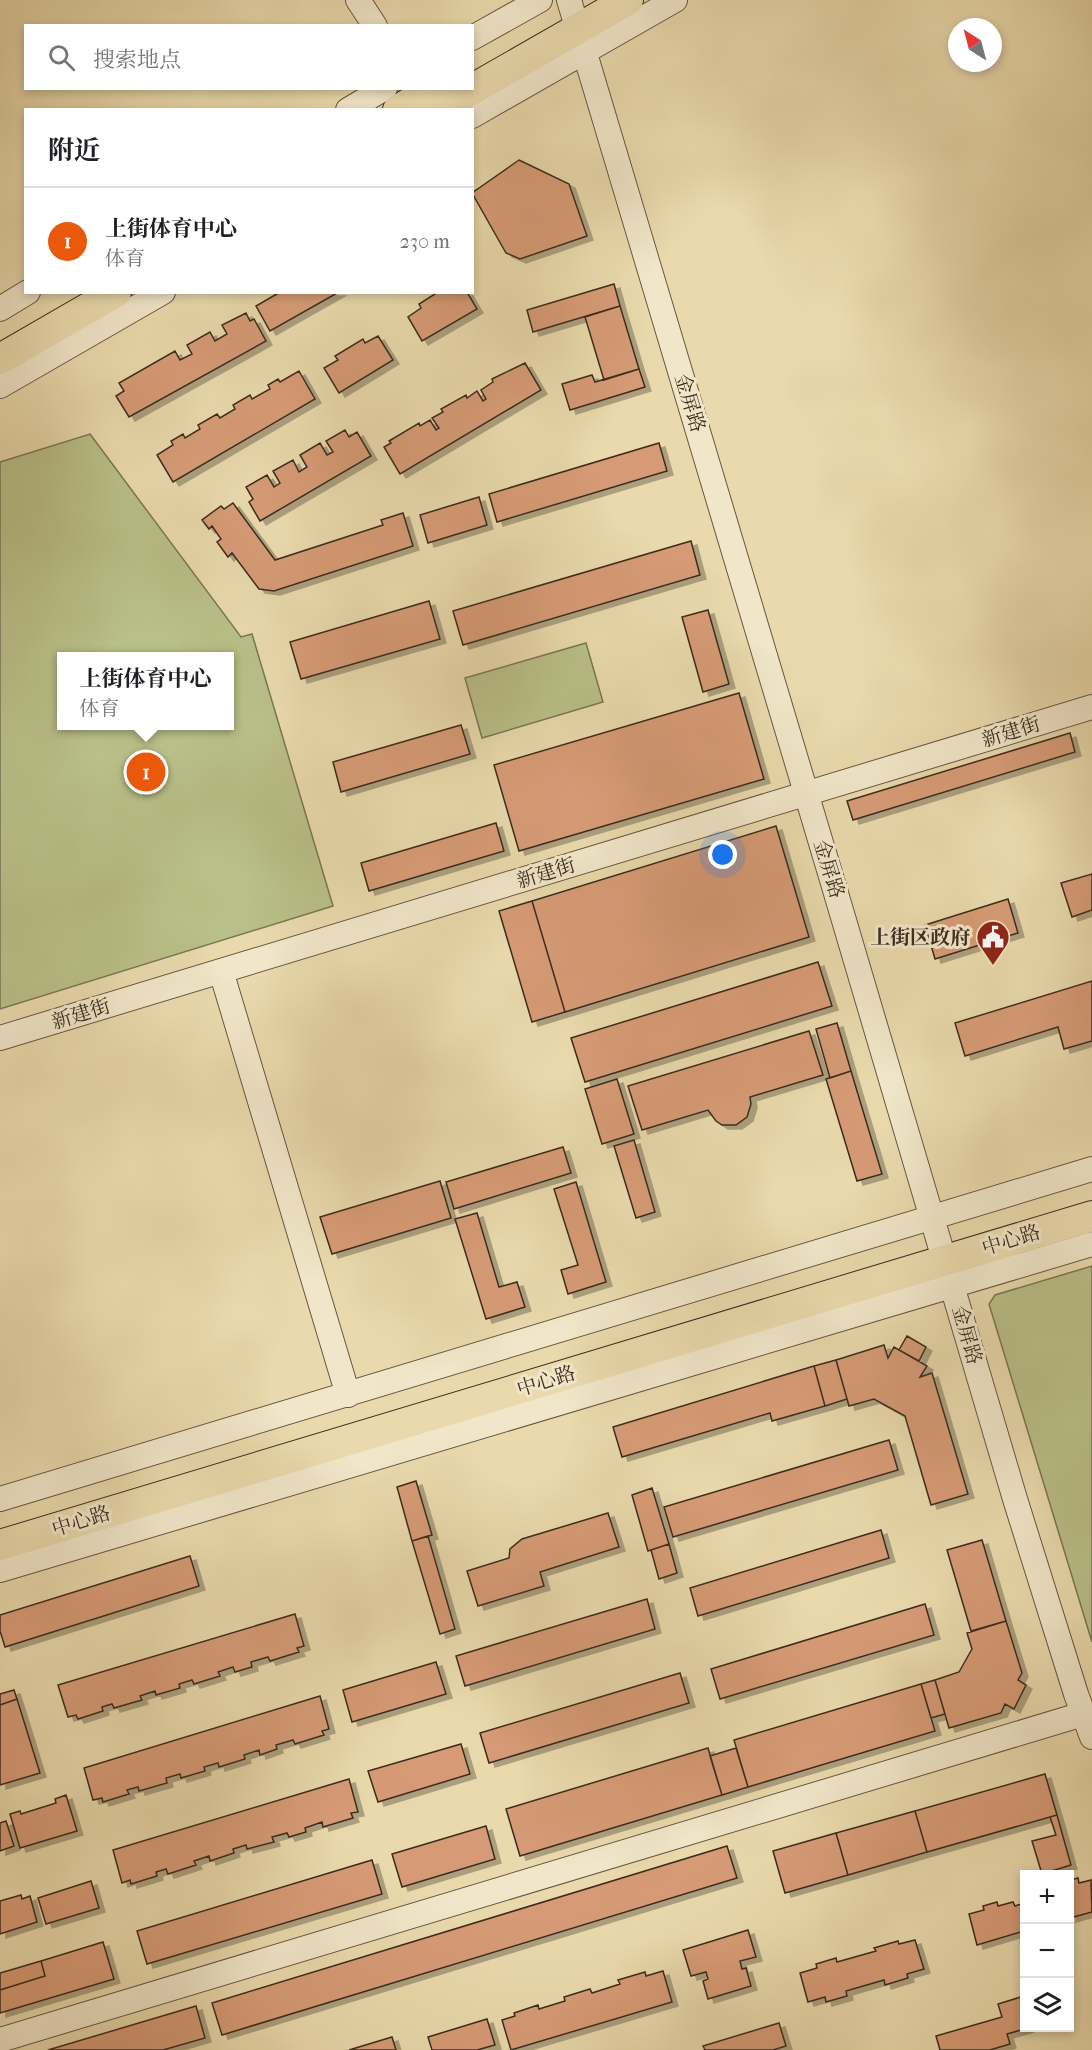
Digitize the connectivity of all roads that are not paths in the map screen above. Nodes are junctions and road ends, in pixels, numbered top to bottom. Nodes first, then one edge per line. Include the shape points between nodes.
1 (358, 0) edge
2 (540, 0) edge
3 (628, 0) edge
4 (675, 0) edge
5 (578, 18) edge
6 (374, 24) edge
7 (474, 37) edge
8 (474, 66) edge
9 (474, 85) edge
10 (381, 90) edge
11 (431, 90) edge
12 (467, 90) edge
13 (351, 108) edge
14 (401, 108) edge
15 (439, 108) edge
16 (474, 114) edge
17 (25, 294) edge
18 (74, 294) edge
19 (113, 294) edge
20 (160, 294) edge
21 (0, 309) edge
22 (0, 337) edge
23 (0, 359) edge
24 (0, 386) edge
25 (1092, 707) edge
26 (807, 794) junction
27 (221, 971) junction
28 (0, 1038) edge
29 (1092, 1169) edge
30 (1092, 1195) edge
31 (1092, 1216) edge
32 (1092, 1244) edge
33 (942, 1251) junction
34 (348, 1395) junction
35 (0, 1499) edge
36 (0, 1523) edge
37 (0, 1545) edge
38 (0, 1570) edge
39 (1083, 1714) junction
40 (1092, 1737) edge
41 (0, 2040) edge

1 - 6 street
2 - 7 street
3 - 5 main road
4 - 5 street
5 - 8 main road
5 - 9 main road
5 - 16 street
5 - 26 street, 金屏路
10 - 13 street
11 - 14 main road
12 - 15 main road
17 - 21 street
18 - 22 main road
19 - 23 main road
20 - 24 street
25 - 26 street, 新建街
26 - 27 street, 新建街
26 - 33 street, 金屏路
27 - 28 street, 新建街
27 - 34 street
29 - 33 street
30 - 33 main road, 中心路
31 - 33 main road, 中心路
32 - 33 street
33 - 34 street
33 - 36 main road, 中心路
33 - 37 main road, 中心路
33 - 38 street
33 - 39 street, 金屏路
34 - 35 street
39 - 40 street, 金屏路
39 - 41 street

